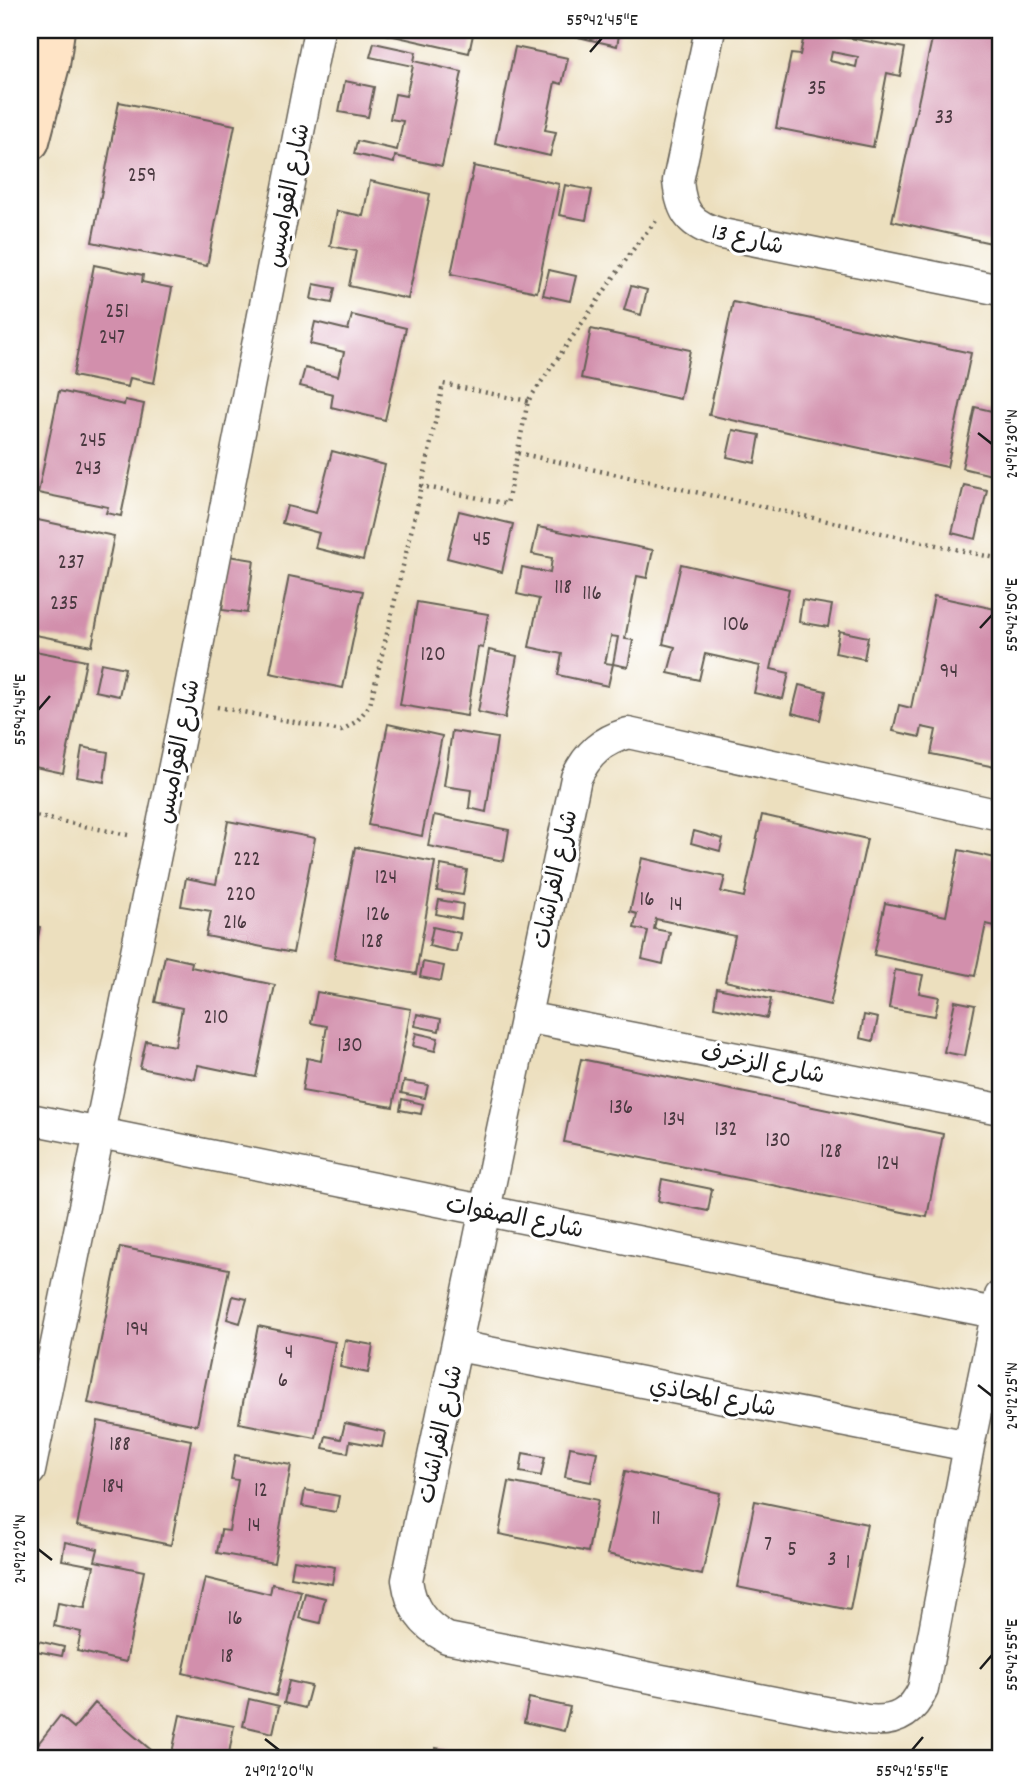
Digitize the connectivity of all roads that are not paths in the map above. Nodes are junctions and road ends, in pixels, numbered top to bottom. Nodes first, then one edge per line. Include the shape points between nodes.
1 (69, 30) edge
2 (319, 30) edge
3 (710, 30) edge
4 (52, 48) edge
5 (30, 141) edge
6 (1000, 290) edge
7 (1000, 815) edge
8 (525, 1017) junction
9 (1000, 1109) edge
10 (30, 1119) edge
11 (99, 1132) junction
12 (486, 1210) junction
13 (999, 1308) edge
14 (457, 1346) junction
15 (969, 1446) junction
16 (30, 1471) edge

1 - 4 main road
2 - 11 street, شارع القواميس
3 - 6 street, شارع 13 via 678,181 688,217 704,229 722,234
4 - 5 main road
7 - 8 street, شارع الفراشات via 628,733 611,739 583,762 576,778
8 - 9 street, شارع الزخرف
8 - 12 street, شارع الفراشات
10 - 11 street, شارع الصفوات
11 - 12 street, شارع الصفوات
11 - 16 street, شارع القواميس
12 - 13 street, شارع الصفوات
12 - 14 street, شارع الفراشات
13 - 15 street, شارع الفراشات
14 - 15 street, شارع المحاذي
14 - 15 street, شارع الفراشات via 407,1580 418,1615 430,1629 447,1638 867,1720 895,1719 907,1713 923,1689

